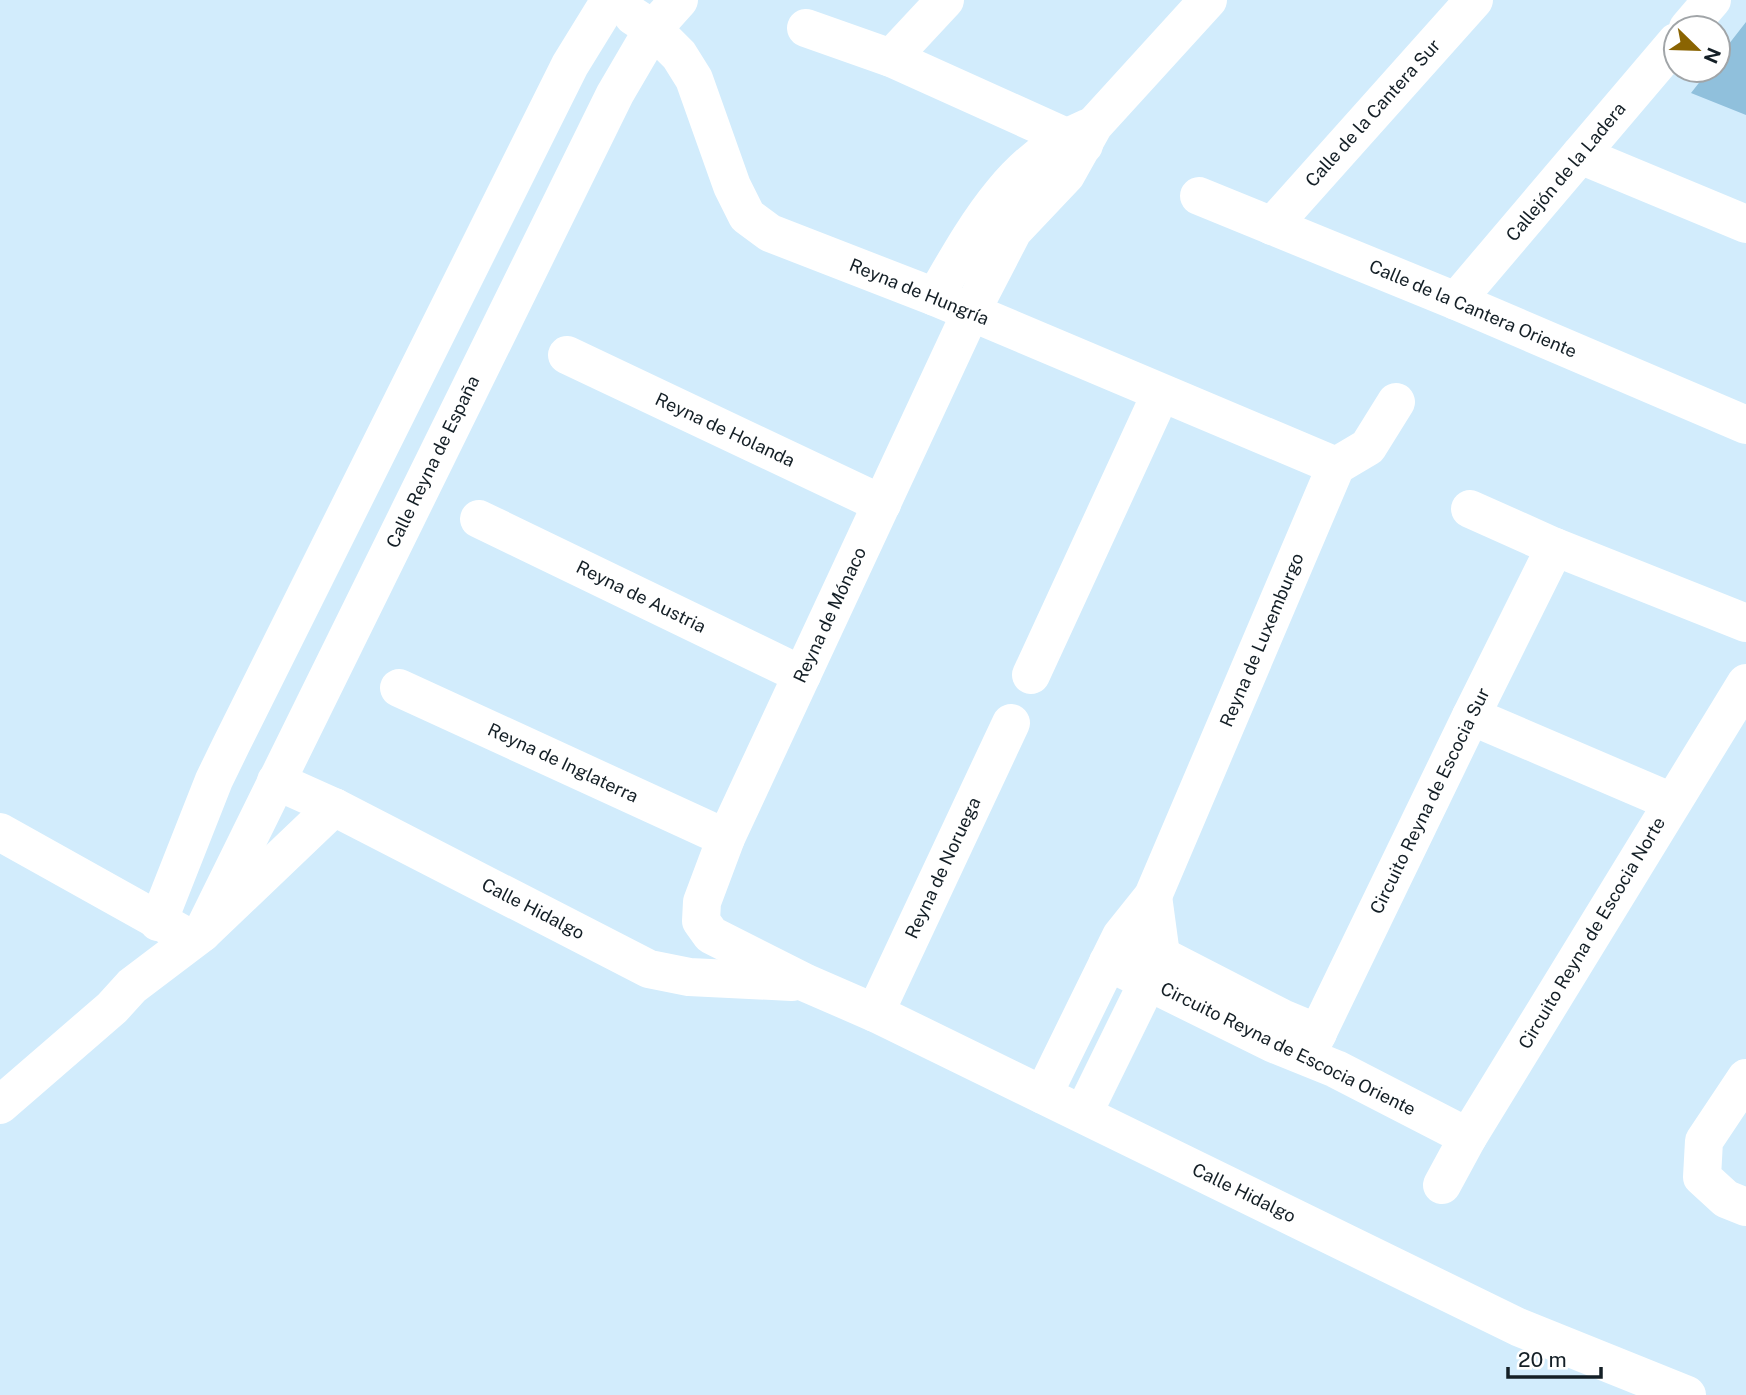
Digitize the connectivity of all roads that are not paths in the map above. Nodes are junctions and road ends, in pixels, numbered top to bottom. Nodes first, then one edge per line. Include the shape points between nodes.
1 (610, 0) edge
2 (679, 0) edge
3 (945, 0) edge
4 (1208, 0) edge
5 (1474, 0) edge
6 (1712, 0) edge
7 (1700, 14) edge
8 (806, 27) dead end
9 (653, 29) junction
10 (891, 58) junction
11 (1662, 58) edge
12 (1081, 135) junction
13 (1580, 155) junction
14 (1199, 196) dead end
15 (998, 223) junction
16 (1746, 224) edge
17 (1272, 226) junction
18 (935, 297) junction
19 (1456, 301) junction
20 (971, 312) junction
21 (567, 355) dead end
22 (1161, 393) junction
23 (1396, 402) dead end
24 (1746, 425) edge
25 (1336, 466) junction
26 (882, 504) junction
27 (1470, 509) dead end
28 (479, 519) dead end
29 (1555, 547) junction
30 (1746, 623) edge
31 (802, 675) junction
32 (1031, 675) dead end
33 (1746, 683) edge
34 (399, 688) dead end
35 (1471, 716) junction
36 (1011, 723) dead end
37 (232, 743) junction
38 (214, 780) junction
39 (276, 782) junction
40 (1672, 802) junction
41 (334, 807) junction
42 (0, 832) edge
43 (726, 838) junction
44 (1153, 896) junction
45 (701, 921) joint
46 (158, 922) junction
47 (198, 936) junction
48 (1114, 949) junction
49 (1154, 968) junction
50 (806, 983) junction
51 (875, 1013) junction
52 (1312, 1044) junction
53 (1746, 1078) edge
54 (1043, 1095) junction
55 (0, 1105) edge
56 (1083, 1114) junction
57 (1468, 1137) junction
58 (1442, 1185) dead end
59 (1746, 1207) edge
60 (1617, 1382) edge
61 (1687, 1395) edge

1 - 9 street, Reyna de Hungría
1 - 37 street via 570,65
2 - 9 street, Calle Reyna de España
3 - 10 street
4 - 12 street
5 - 17 street, Calle de la Cantera Sur
6 - 7 street
8 - 10 street
9 - 18 street, Reyna de Hungría via 694,79 747,216 770,233
9 - 39 street, Calle Reyna de España via 615,94
10 - 12 street
11 - 13 street, Callejón de la Ladera
12 - 15 street via 1066,175
13 - 16 street
13 - 19 street, Callejón de la Ladera
14 - 17 street, Calle de la Cantera Oriente
15 - 18 street
15 - 20 street, Reyna de Mónaco
17 - 19 street, Calle de la Cantera Oriente
18 - 20 street, Reyna de Hungría
19 - 24 street, Calle de la Cantera Oriente
20 - 22 street, Reyna de Hungría
20 - 26 street, Reyna de Mónaco
21 - 26 street, Reyna de Holanda
22 - 25 street, Reyna de Hungría
22 - 32 street
23 - 25 street via 1368,447
25 - 44 street, Reyna de Luxemburgo
26 - 31 street, Reyna de Mónaco
27 - 29 street
28 - 31 street, Reyna de Austria
29 - 30 street
29 - 35 street, Circuito Reyna de Escocia Sur
31 - 43 street, Reyna de Mónaco
33 - 40 street, Circuito Reyna de Escocia Norte
34 - 43 street, Reyna de Inglaterra
35 - 40 street
35 - 52 street, Circuito Reyna de Escocia Sur
36 - 51 street, Reyna de Noruega
37 - 38 street
37 - 39 street via 245,736 270,741 280,751
38 - 39 street via 219,794 243,809 257,808
38 - 46 street
39 - 41 street, Calle Hidalgo
39 - 47 street, Calle Reyna de España
40 - 57 street, Circuito Reyna de Escocia Norte
41 - 47 street, Calle Reyna de España
41 - 50 street, Calle Hidalgo via 649,969 689,977
42 - 46 street
43 - 45 street, Reyna de Mónaco via 702,902
44 - 48 street, Reyna de Luxemburgo
44 - 49 street
45 - 50 street, Calle Hidalgo via 711,935
46 - 47 street
47 - 55 street, Calle Reyna de España via 132,986
48 - 49 street, Circuito Reyna de Escocia Oriente
48 - 54 street, Reyna de Luxemburgo
49 - 52 street, Circuito Reyna de Escocia Oriente via 1282,1018
49 - 56 street
50 - 51 street, Calle Hidalgo
51 - 54 street, Calle Hidalgo
52 - 57 street, Circuito Reyna de Escocia Oriente
53 - 59 street via 1704,1141 1702,1177 1726,1199
54 - 56 street, Calle Hidalgo
56 - 60 street, Calle Hidalgo via 1518,1326
57 - 58 street, Circuito Reyna de Escocia Norte
60 - 61 street, Calle Hidalgo

